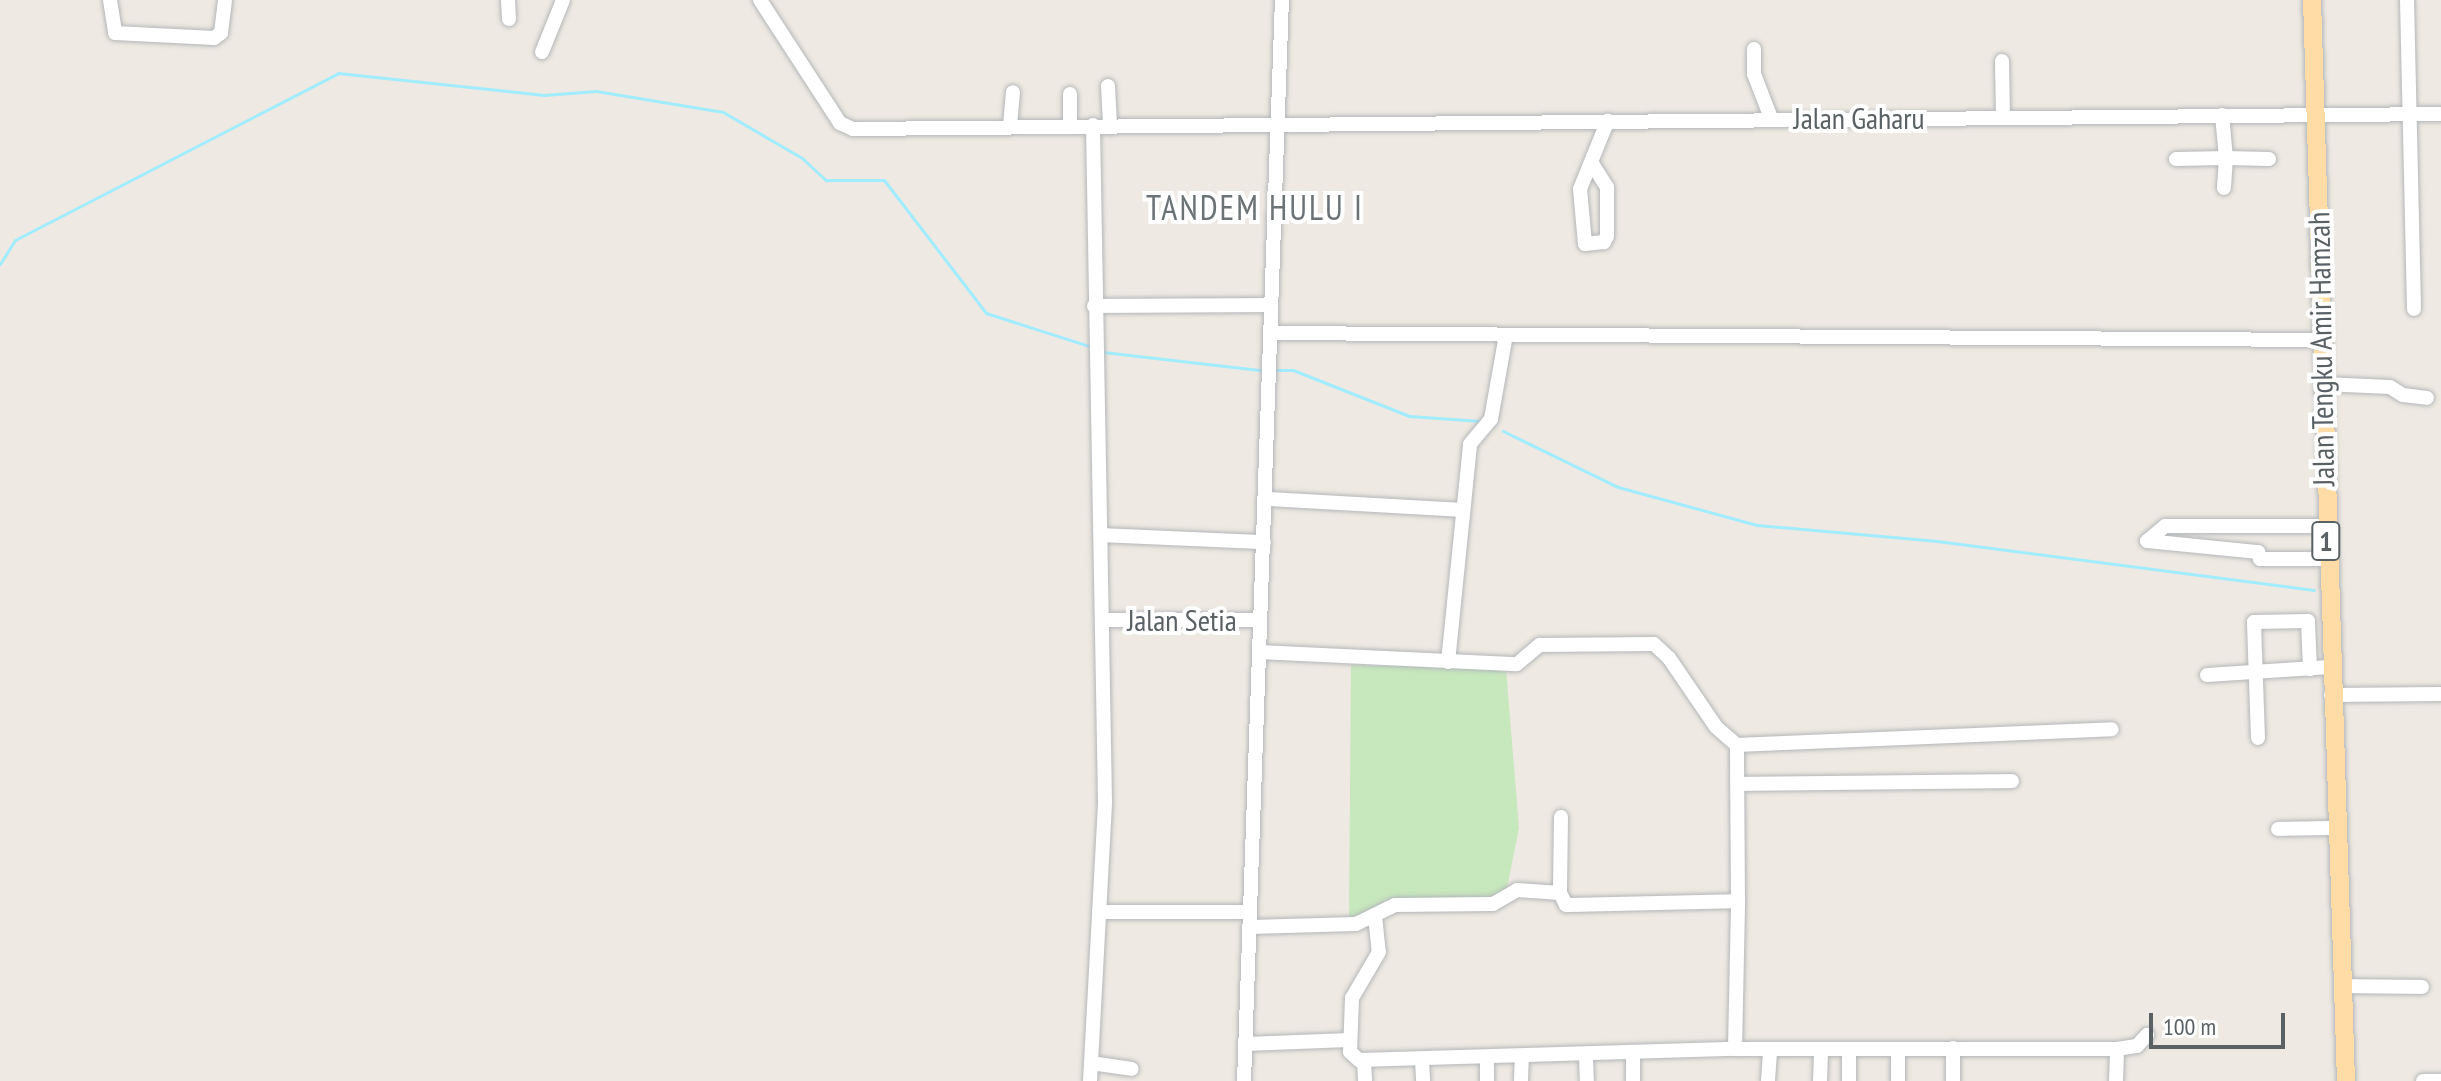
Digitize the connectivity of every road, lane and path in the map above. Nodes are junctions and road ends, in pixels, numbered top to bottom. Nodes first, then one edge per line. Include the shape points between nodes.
1 (110, 0) edge
2 (225, 0) edge
3 (508, 0) edge
4 (563, 0) edge
5 (760, 0) edge
6 (1282, 0) edge
7 (2312, 0) edge
8 (2407, 0) edge
9 (509, 19) dead end
10 (1754, 49) dead end
11 (542, 52) dead end
12 (2002, 61) dead end
13 (1108, 86) dead end
14 (1013, 92) dead end
15 (1070, 94) dead end
16 (2315, 114) junction
17 (2410, 114) junction
18 (2441, 114) edge
19 (2222, 115) junction
20 (2003, 117) junction
21 (1771, 118) junction
22 (1608, 120) junction
23 (1277, 124) junction
24 (1070, 125) junction
25 (1093, 125) junction
26 (1110, 125) junction
27 (1010, 126) junction
28 (2226, 158) junction
29 (2176, 159) dead end
30 (2269, 159) dead end
31 (1593, 165) junction
32 (2224, 188) dead end
33 (1271, 305) junction
34 (1094, 306) junction
35 (2414, 309) dead end
36 (1270, 333) junction
37 (1506, 335) junction
38 (2321, 340) junction
39 (2322, 384) junction
40 (2427, 398) dead end
41 (1267, 499) junction
42 (1461, 510) junction
43 (2258, 525) junction
44 (2326, 526) junction
45 (1101, 535) junction
46 (1264, 542) junction
47 (2258, 552) junction
48 (2326, 559) junction
49 (1103, 620) junction
50 (1260, 620) junction
51 (1259, 652) junction
52 (1448, 662) junction
53 (2330, 667) junction
54 (2310, 669) junction
55 (2256, 673) junction
56 (2207, 675) dead end
57 (2441, 694) edge
58 (2331, 695) junction
59 (2112, 729) dead end
60 (2258, 738) dead end
61 (1737, 745) junction
62 (2012, 781) dead end
63 (1738, 784) junction
64 (1561, 817) dead end
65 (2336, 828) junction
66 (2278, 829) dead end
67 (1560, 893) junction
68 (1738, 901) junction
69 (1099, 912) junction
70 (1250, 912) junction
71 (1375, 916) junction
72 (1250, 927) junction
73 (2342, 986) junction
74 (2422, 987) dead end
75 (2147, 1035) dead end
76 (1349, 1040) junction
77 (1245, 1044) junction
78 (1953, 1048) junction
79 (1735, 1049) junction
80 (1849, 1049) junction
81 (2117, 1049) junction
82 (1821, 1050) junction
83 (1898, 1050) junction
84 (1770, 1052) junction
85 (1633, 1054) junction
86 (1586, 1057) junction
87 (1522, 1058) junction
88 (1487, 1059) junction
89 (1422, 1060) junction
90 (1364, 1061) junction
91 (1091, 1063) junction
92 (1132, 1069) dead end
93 (1090, 1081) edge
94 (1244, 1081) edge
95 (1365, 1081) edge
96 (1423, 1081) edge
97 (1487, 1081) edge
98 (1521, 1081) edge
99 (1587, 1081) edge
100 (1633, 1081) edge
101 (1768, 1081) edge
102 (1820, 1081) edge
103 (1849, 1081) edge
104 (1898, 1081) edge
105 (1953, 1081) edge
106 (2116, 1081) edge
107 (2346, 1081) edge
108 (2423, 1081) edge
109 (2441, 1081) edge

1 - 2 street via 115,33 214,38 221,33
3 - 9 street
4 - 11 street
5 - 27 street, Jalan Gaharu via 843,126
6 - 23 street
7 - 16 main road, Jalan Tengku Amir Hamzah / 1
8 - 17 street
10 - 21 street via 1754,74
12 - 20 street
13 - 26 street
14 - 27 street
15 - 24 street
16 - 17 street, Jalan Gaharu
16 - 19 street, Jalan Gaharu
16 - 38 main road, Jalan Tengku Amir Hamzah / 1
17 - 18 street, Jalan Gaharu
17 - 35 street
19 - 20 street, Jalan Gaharu
19 - 28 street
20 - 21 street, Jalan Gaharu
21 - 22 street, Jalan Gaharu
22 - 23 street, Jalan Gaharu
22 - 31 street
23 - 26 street, Jalan Gaharu
23 - 33 street
24 - 25 street, Jalan Gaharu
24 - 27 street, Jalan Gaharu
25 - 26 street, Jalan Gaharu
25 - 34 street
28 - 29 street
28 - 30 street
28 - 32 street
31 - 31 street via 1580,194 1585,244 1603,243 1607,236 1607,187
33 - 34 street
33 - 36 street
34 - 45 street
36 - 37 street
36 - 41 street
37 - 38 street
37 - 42 street via 1491,419 1470,444
38 - 39 main road, Jalan Tengku Amir Hamzah / 1
39 - 40 street via 2390,387 2406,396
39 - 44 main road, Jalan Tengku Amir Hamzah / 1
41 - 42 street
41 - 46 street
42 - 52 street
43 - 44 street
43 - 47 street
43 - 47 street via 2165,526 2147,541
44 - 48 main road, Jalan Tengku Amir Hamzah / 1
45 - 46 street
45 - 49 street
46 - 50 street
47 - 48 street via 2260,559
48 - 53 main road, Jalan Tengku Amir Hamzah / 1
49 - 50 street, Jalan Setia
49 - 69 street via 1105,801
50 - 51 street
51 - 52 street
51 - 70 street
52 - 61 street via 1517,664 1540,645 1654,644 1716,727
53 - 54 street
53 - 58 main road, Jalan Tengku Amir Hamzah / 1
54 - 55 street
54 - 55 street via 2309,622 2260,620 2252,625
55 - 56 street
55 - 60 street
57 - 58 street
58 - 65 main road, Jalan Tengku Amir Hamzah / 1
59 - 61 street
61 - 63 street
62 - 63 street
63 - 68 street
64 - 67 street
65 - 66 street
65 - 73 main road, Jalan Tengku Amir Hamzah / 1
67 - 68 street via 1563,904 1570,906
67 - 71 street via 1514,891 1501,903 1395,905
68 - 79 street
69 - 70 street
69 - 91 street
70 - 72 street
71 - 72 street via 1356,924
71 - 76 street via 1379,952 1354,991
72 - 77 street
73 - 74 street
73 - 107 main road, Jalan Tengku Amir Hamzah / 1
75 - 81 street via 2137,1046
76 - 77 street
76 - 90 street via 1351,1056
77 - 94 street
78 - 81 street
78 - 83 street
78 - 105 street
79 - 84 street
79 - 85 street
80 - 82 street
80 - 83 street
80 - 103 street
81 - 106 street
82 - 84 street
82 - 102 street
83 - 104 street
84 - 101 street
85 - 86 street
85 - 100 street
86 - 87 street
86 - 99 street
87 - 88 street
87 - 98 street
88 - 89 street
88 - 97 street
89 - 90 street
89 - 96 street
90 - 95 street
91 - 92 street
91 - 93 street
108 - 109 street

